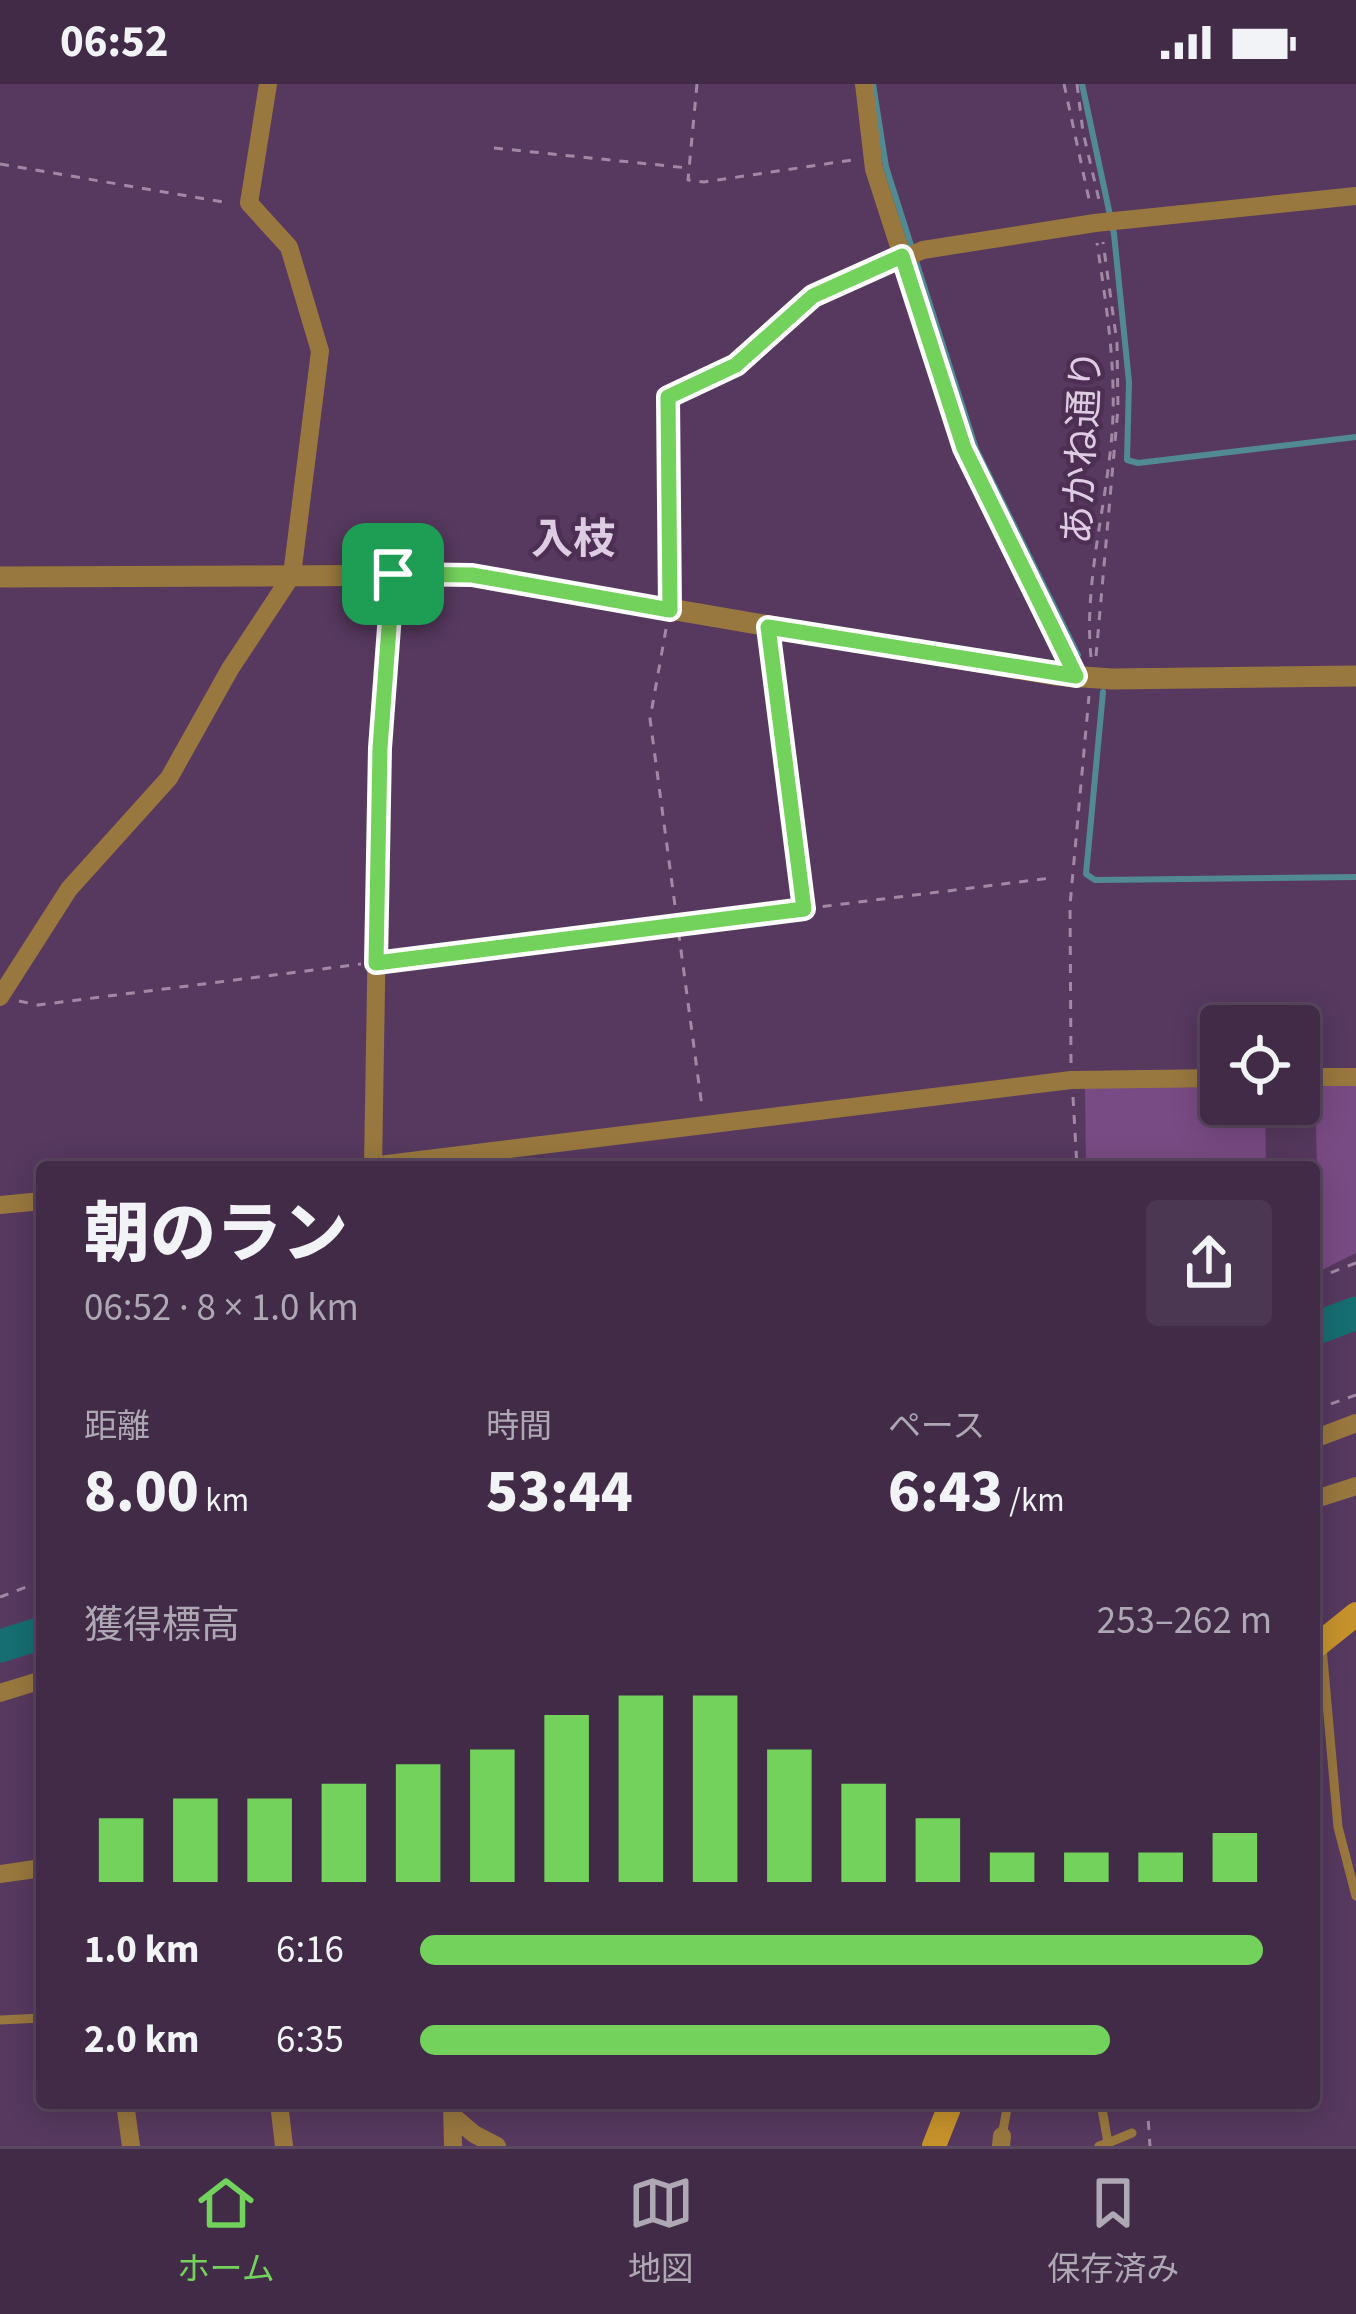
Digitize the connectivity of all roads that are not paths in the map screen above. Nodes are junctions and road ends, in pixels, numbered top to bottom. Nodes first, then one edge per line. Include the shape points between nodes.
1 (268, 84) edge
2 (864, 84) edge
3 (1356, 196) edge
4 (902, 256) junction
5 (393, 574) junction
6 (292, 575) junction
7 (0, 577) edge
8 (670, 610) junction
9 (1356, 676) edge
10 (1086, 677) junction
11 (0, 997) edge
12 (1356, 1077) edge
13 (1200, 1078) edge
14 (1320, 1078) edge
15 (373, 1161) edge
16 (420, 1161) edge
17 (36, 1202) edge
18 (0, 1205) edge
19 (1356, 1423) edge
20 (1320, 1437) edge
21 (1356, 1486) edge
22 (1320, 1498) edge
23 (1356, 1614) edge
24 (1320, 1643) edge
25 (1320, 1663) edge
26 (36, 1681) edge
27 (0, 1693) edge
28 (36, 1869) edge
29 (0, 1874) edge
30 (1356, 1896) edge
31 (36, 2018) edge
32 (0, 2020) edge
33 (132, 2109) edge
34 (280, 2109) edge
35 (949, 2109) edge
36 (1008, 2109) edge
37 (1101, 2109) edge
38 (453, 2110) edge
39 (1132, 2133) dead end
40 (1001, 2141) edge
41 (1103, 2144) edge
42 (130, 2146) edge
43 (284, 2146) edge
44 (453, 2146) edge
45 (497, 2146) edge
46 (934, 2146) edge

1 - 6 street via 249,203 289,247 320,351
2 - 4 street via 872,157
3 - 4 street via 1095,223
4 - 8 street via 813,296 736,365 668,397
4 - 10 street via 964,448
5 - 6 street
5 - 8 street via 472,575
5 - 15 street via 380,748
6 - 7 street
6 - 11 street via 169,778 69,889
8 - 10 street
9 - 10 street
12 - 14 street
13 - 16 street via 1072,1079
17 - 18 street
19 - 20 street
21 - 22 street
23 - 24 main road
25 - 30 lane via 1338,1827
26 - 27 street
28 - 29 street
31 - 32 lane
33 - 42 street
34 - 43 street
35 - 46 main road
36 - 40 lane
37 - 41 lane
38 - 44 street
38 - 45 street
39 - 41 lane

